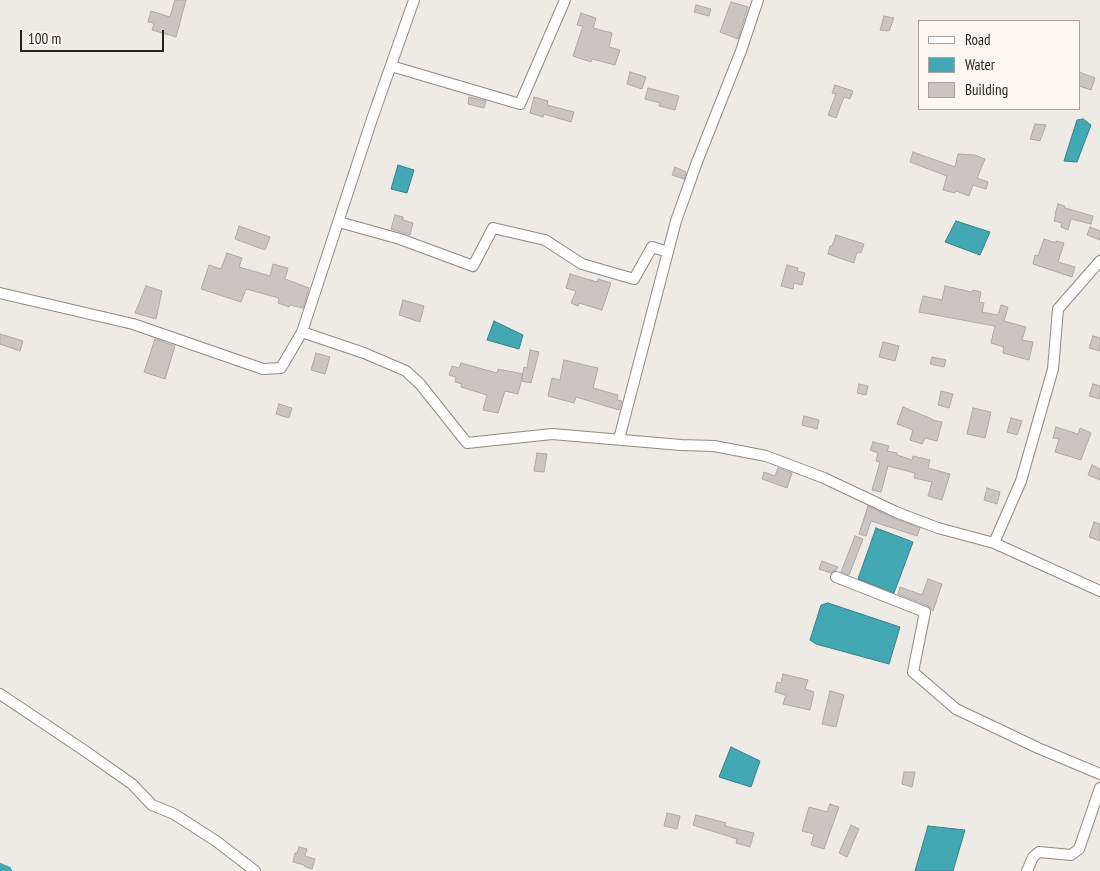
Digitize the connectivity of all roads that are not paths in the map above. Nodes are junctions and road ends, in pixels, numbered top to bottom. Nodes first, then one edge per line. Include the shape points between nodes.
1 (414, 0) edge
2 (566, 0) edge
3 (758, 0) edge
4 (391, 66) junction
5 (339, 222) junction
6 (668, 252) junction
7 (1100, 261) edge
8 (0, 293) edge
9 (302, 332) junction
10 (619, 439) junction
11 (994, 543) junction
12 (836, 577) dead end
13 (1100, 591) edge
14 (0, 694) edge
15 (1100, 774) edge
16 (1100, 788) edge
17 (255, 871) edge
18 (1027, 871) edge

1 - 4 street
2 - 4 street via 520,104
3 - 6 street via 697,162
4 - 5 street
5 - 6 street via 400,239 473,266 493,228 545,240 582,264 634,280 652,247
5 - 9 street
6 - 10 street
7 - 11 street via 1058,309 1053,369 1021,481
8 - 9 street via 133,324 263,369 282,368
9 - 10 street via 406,371 467,443 552,434
10 - 11 street via 714,446 766,456 824,478 896,512 938,528
11 - 13 street
12 - 15 street via 925,612 913,672 956,709
14 - 17 street via 132,784 152,804 216,841
16 - 18 street via 1079,849 1071,855 1039,852

